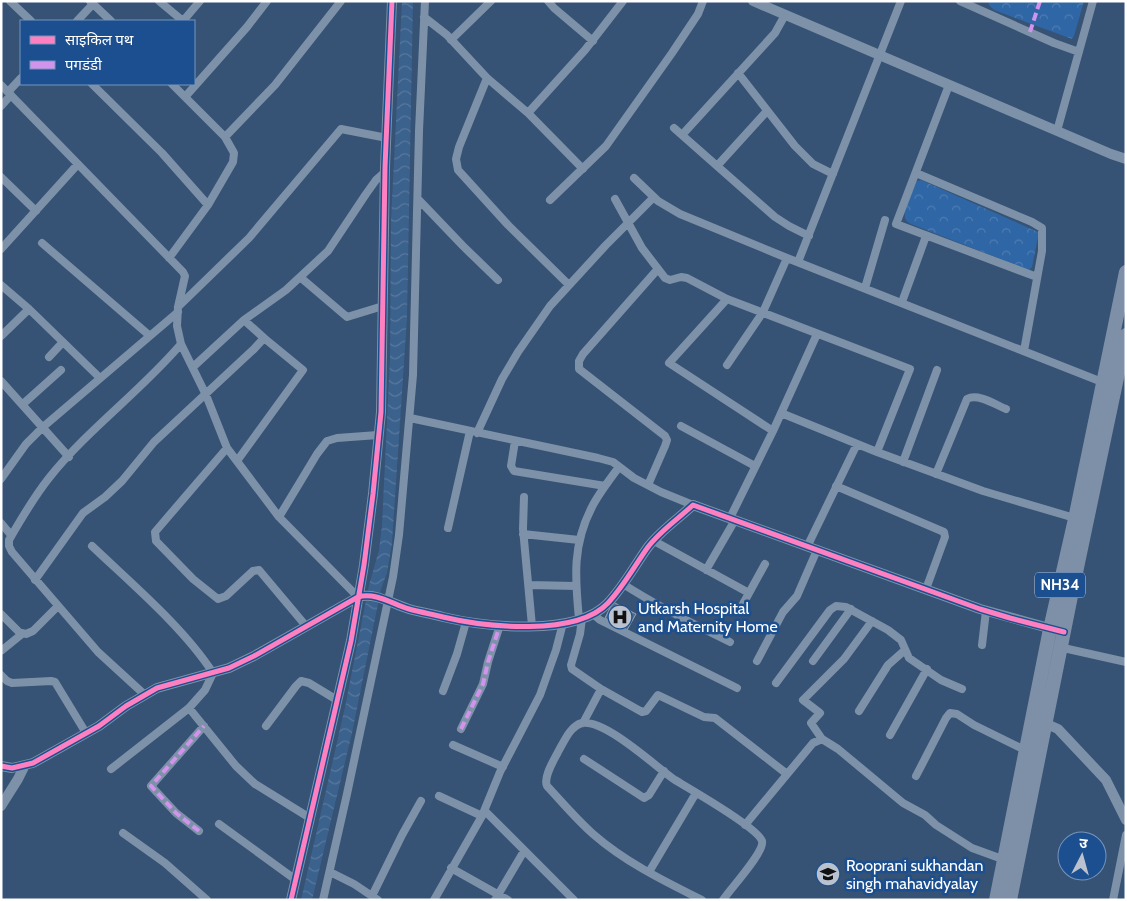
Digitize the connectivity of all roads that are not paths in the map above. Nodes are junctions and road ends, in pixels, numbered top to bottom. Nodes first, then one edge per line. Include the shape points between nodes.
1 (10, 1) edge
2 (159, 1) edge
3 (200, 1) edge
4 (267, 1) edge
5 (341, 1) edge
6 (392, 1) edge
7 (425, 1) edge
8 (491, 1) edge
9 (548, 1) edge
10 (623, 1) edge
11 (704, 1) edge
12 (753, 1) edge
13 (901, 1) edge
14 (960, 1) edge
15 (983, 1) edge
16 (1093, 1) edge
17 (91, 3) edge
18 (980, 10) junction
19 (785, 15) junction
20 (424, 17) junction
21 (30, 20) edge
22 (77, 20) edge
23 (110, 20) edge
24 (182, 20) edge
25 (184, 20) edge
26 (451, 40) junction
27 (593, 41) junction
28 (1079, 52) junction
29 (880, 54) junction
30 (738, 73) junction
31 (487, 78) junction
32 (20, 79) edge
33 (1, 85) edge
34 (93, 85) edge
35 (173, 85) edge
36 (949, 85) junction
37 (9, 93) junction
38 (185, 97) junction
39 (1, 106) edge
40 (767, 110) junction
41 (528, 113) junction
42 (674, 128) dead end
43 (1057, 131) junction
44 (682, 135) junction
45 (225, 138) junction
46 (386, 138) junction
47 (1126, 159) edge
48 (78, 164) junction
49 (717, 166) junction
50 (583, 169) junction
51 (385, 172) junction
52 (916, 173) junction
53 (833, 174) junction
54 (2, 178) edge
55 (634, 178) dead end
56 (654, 197) junction
57 (418, 199) junction
58 (615, 199) dead end
59 (550, 200) dead end
60 (208, 205) junction
61 (36, 211) junction
62 (885, 220) dead end
63 (628, 224) junction
64 (809, 236) junction
65 (926, 236) junction
66 (42, 244) dead end
67 (1, 249) edge
68 (169, 258) junction
69 (787, 258) junction
70 (798, 262) junction
71 (657, 270) junction
72 (1126, 272) edge
73 (300, 277) junction
74 (1037, 277) junction
75 (498, 280) dead end
76 (1, 285) edge
77 (569, 285) junction
78 (865, 288) junction
79 (727, 299) junction
80 (902, 302) junction
81 (383, 306) junction
82 (29, 309) junction
83 (178, 310) junction
84 (763, 312) junction
85 (244, 320) junction
86 (817, 334) junction
87 (1126, 335) edge
88 (1, 336) edge
89 (150, 336) junction
90 (264, 338) junction
91 (63, 342) junction
92 (181, 344) junction
93 (1024, 351) junction
94 (49, 357) dead end
95 (1123, 363) edge
96 (727, 365) dead end
97 (193, 367) junction
98 (61, 370) dead end
99 (937, 370) dead end
100 (100, 378) junction
101 (1, 381) edge
102 (1102, 382) junction
103 (206, 395) junction
104 (23, 404) junction
105 (1006, 409) dead end
106 (781, 413) junction
107 (410, 418) junction
108 (681, 426) dead end
109 (43, 427) junction
110 (773, 431) junction
111 (474, 432) junction
112 (378, 435) junction
113 (515, 441) junction
114 (857, 444) junction
115 (227, 448) junction
116 (877, 452) junction
117 (68, 457) junction
118 (237, 461) junction
119 (903, 462) junction
120 (619, 466) junction
121 (755, 466) junction
122 (936, 474) junction
123 (1, 479) edge
124 (648, 485) junction
125 (605, 486) junction
126 (836, 486) junction
127 (524, 497) dead end
128 (693, 505) junction
129 (279, 516) junction
130 (732, 519) junction
131 (1081, 519) junction
132 (1, 523) edge
133 (448, 528) dead end
134 (523, 534) junction
135 (11, 535) junction
136 (579, 540) junction
137 (654, 541) junction
138 (92, 546) dead end
139 (812, 548) junction
140 (765, 564) dead end
141 (706, 570) junction
142 (36, 580) junction
143 (623, 584) junction
144 (529, 585) junction
145 (576, 586) junction
146 (926, 589) junction
147 (749, 593) junction
148 (361, 596) junction
149 (385, 599) junction
150 (743, 604) dead end
151 (58, 606) junction
152 (851, 609) junction
153 (986, 611) junction
154 (1, 614) edge
155 (593, 614) junction
156 (581, 619) junction
157 (872, 621) junction
158 (466, 622) junction
159 (563, 623) junction
160 (500, 625) junction
161 (306, 626) junction
162 (532, 626) junction
163 (1057, 630) junction
164 (22, 634) junction
165 (730, 642) dead end
166 (982, 645) dead end
167 (1054, 646) junction
168 (905, 650) junction
169 (1, 651) edge
170 (757, 661) dead end
171 (813, 661) dead end
172 (1126, 662) edge
173 (927, 669) junction
174 (213, 673) junction
175 (1, 675) edge
176 (776, 683) dead end
177 (737, 688) dead end
178 (601, 689) junction
179 (962, 689) dead end
180 (443, 691) dead end
181 (145, 695) junction
182 (337, 700) junction
183 (189, 708) junction
184 (858, 711) dead end
185 (1039, 721) junction
186 (583, 723) junction
187 (204, 726) junction
188 (266, 726) dead end
189 (461, 729) dead end
190 (86, 734) junction
191 (890, 735) dead end
192 (822, 739) junction
193 (453, 746) dead end
194 (1027, 751) junction
195 (584, 759) dead end
196 (25, 765) junction
197 (1, 766) edge
198 (503, 767) junction
199 (111, 770) dead end
200 (664, 771) junction
201 (787, 774) junction
202 (916, 776) dead end
203 (696, 793) junction
204 (439, 796) dead end
205 (421, 801) dead end
206 (1, 806) edge
207 (483, 813) junction
208 (1125, 815) edge
209 (310, 818) junction
210 (219, 824) dead end
211 (745, 825) junction
212 (199, 832) dead end
213 (123, 833) dead end
214 (1126, 835) edge
215 (524, 851) junction
216 (1004, 860) junction
217 (451, 868) junction
218 (330, 872) junction
219 (649, 872) junction
220 (296, 880) junction
221 (496, 897) edge
222 (375, 898) edge
223 (207, 900) edge
224 (292, 900) edge
225 (323, 900) edge
226 (434, 900) edge
227 (508, 900) edge
228 (574, 900) edge
229 (702, 900) edge
230 (723, 900) edge
231 (996, 900) edge
232 (1010, 900) edge
233 (1113, 900) edge

1 - 21 street
2 - 24 street
3 - 25 street
4 - 38 street
5 - 45 street via 275,85
6 - 46 street
7 - 20 street
8 - 26 street
9 - 27 street
10 - 27 street
11 - 50 street via 672,54 606,146
12 - 19 street
13 - 29 street
14 - 18 street
15 - 18 street
16 - 28 street
17 - 22 street
17 - 23 street
18 - 28 street
19 - 29 street
19 - 30 street via 775,33
20 - 26 street
20 - 57 street
26 - 31 street
27 - 41 street
28 - 43 street
29 - 36 street
29 - 53 street
30 - 40 street
30 - 44 street
31 - 41 street
31 - 77 street via 458,147 458,170
32 - 37 street
33 - 37 street
34 - 60 street via 162,152
35 - 38 street
36 - 43 street
36 - 52 street
37 - 39 street
37 - 48 street
38 - 45 street
40 - 49 street
40 - 53 street via 813,164
41 - 50 street
42 - 44 street
43 - 47 street
44 - 49 street
45 - 60 street via 233,149 234,157
46 - 51 street
46 - 83 street via 341,129 248,238
48 - 61 street
48 - 68 street
49 - 64 street via 775,217
50 - 59 street
51 - 73 street via 376,180 328,251
51 - 81 street
52 - 65 street via 896,224
52 - 74 street via 1042,228
53 - 64 street
54 - 61 street
55 - 56 street
56 - 63 street
56 - 69 street via 680,214
57 - 75 street
57 - 107 street
58 - 63 street
60 - 68 street
61 - 67 street
62 - 78 street
63 - 71 street
63 - 77 street
64 - 70 street
65 - 74 street
65 - 80 street
66 - 89 street
68 - 83 street via 184,276
69 - 70 street
69 - 84 street
70 - 78 street
71 - 79 street via 665,278 687,278
71 - 124 street via 583,354 578,364 579,369 665,436 665,446
72 - 102 highway, NH34
73 - 81 street via 346,317
73 - 85 street
74 - 93 street
76 - 82 street
77 - 111 street via 518,352
78 - 80 street
79 - 84 street
79 - 110 street via 669,363
80 - 93 street
81 - 112 street
82 - 88 street
82 - 91 street
83 - 89 street
83 - 92 street
84 - 86 street
84 - 96 street
85 - 90 street
85 - 97 street
86 - 106 street
86 - 116 street via 910,369
87 - 95 highway, NH34
89 - 100 street
90 - 103 street
90 - 118 street via 303,370
91 - 94 street
91 - 100 street
92 - 97 street
92 - 117 street via 160,369
93 - 102 street
95 - 131 highway, NH34
97 - 103 street
98 - 104 street
99 - 119 street
100 - 109 street
101 - 104 street
102 - 131 highway, NH34
103 - 115 street
103 - 142 street via 154,442 122,481 83,513
104 - 109 street
105 - 122 street via 976,397 967,399
106 - 110 street
106 - 114 street
107 - 111 street
107 - 149 street via 399,535
108 - 121 street
109 - 117 street
109 - 123 street via 26,444
110 - 121 street
111 - 113 street
111 - 133 street
112 - 129 street via 327,441
112 - 148 street
113 - 120 street via 598,458
113 - 125 street via 511,466 514,471
114 - 116 street
114 - 126 street
115 - 118 street
115 - 161 street via 155,532 156,541 218,599 226,596 253,571 259,570
116 - 119 street
117 - 135 street
118 - 129 street
119 - 122 street
120 - 124 street
120 - 125 street
121 - 130 street
122 - 131 street
124 - 128 street
125 - 136 street via 593,505
126 - 139 street
126 - 146 street via 944,532
127 - 134 street
128 - 130 street
128 - 137 street
129 - 148 street
130 - 139 street
130 - 141 street
131 - 163 highway, NH34
132 - 135 street
134 - 136 street
134 - 144 street
135 - 142 street via 9,546 12,552
136 - 145 street
137 - 141 street
137 - 143 street
138 - 174 street via 170,622
139 - 146 street
139 - 170 street via 797,596 783,612
140 - 147 street
141 - 147 street
142 - 151 street
143 - 155 street via 607,604
143 - 165 street
144 - 145 street
144 - 162 street
145 - 156 street
146 - 153 street
147 - 150 street
148 - 149 street
148 - 161 street
148 - 182 street
149 - 158 street via 407,608
149 - 218 street
151 - 164 street via 33,631
151 - 181 street via 98,652
152 - 157 street
152 - 171 street
152 - 176 street via 832,608
153 - 163 street
153 - 166 street
154 - 164 street
155 - 156 street
155 - 177 street
156 - 159 street
156 - 178 street via 572,669
157 - 168 street via 897,636
157 - 192 street via 844,659 803,700 820,713 811,724
158 - 160 street
158 - 180 street
159 - 162 street
159 - 198 street via 540,695
160 - 162 street
160 - 189 street via 483,684
161 - 174 street via 254,656
163 - 167 highway, NH34
164 - 169 street
167 - 172 street
167 - 185 highway, NH34
168 - 173 street via 909,658
168 - 184 street via 888,666
173 - 179 street via 941,680
173 - 191 street
174 - 181 street via 157,688
174 - 183 street via 205,690
175 - 190 street via 12,683 55,682
178 - 186 street
178 - 201 street via 642,712 658,695 704,717 715,718
181 - 190 street
182 - 188 street via 309,682 301,681
182 - 209 street
183 - 187 street
183 - 199 street
185 - 194 highway, NH34
185 - 208 street via 1058,730 1106,780
185 - 232 highway, NH34
186 - 200 street via 601,727 617,736
186 - 219 street via 565,739 545,783 593,834
187 - 209 street via 255,784
187 - 212 street via 150,786
190 - 196 street
192 - 201 street via 813,743
192 - 216 street via 903,803 942,829 972,848
193 - 198 street
194 - 202 street via 950,713
194 - 216 highway, NH34
195 - 200 street via 644,798
196 - 197 street
196 - 206 street
198 - 207 street
200 - 203 street
201 - 211 street
203 - 211 street
203 - 219 street
204 - 207 street
205 - 222 street via 402,835
207 - 215 street
207 - 217 street
209 - 220 street
210 - 220 street
211 - 230 street via 762,839 762,844 759,854
213 - 223 street via 165,863
214 - 233 street
215 - 221 street
215 - 228 street
216 - 231 highway, NH34
217 - 221 street
217 - 226 street
218 - 222 street
218 - 225 street
219 - 229 street
220 - 224 street
221 - 227 street

